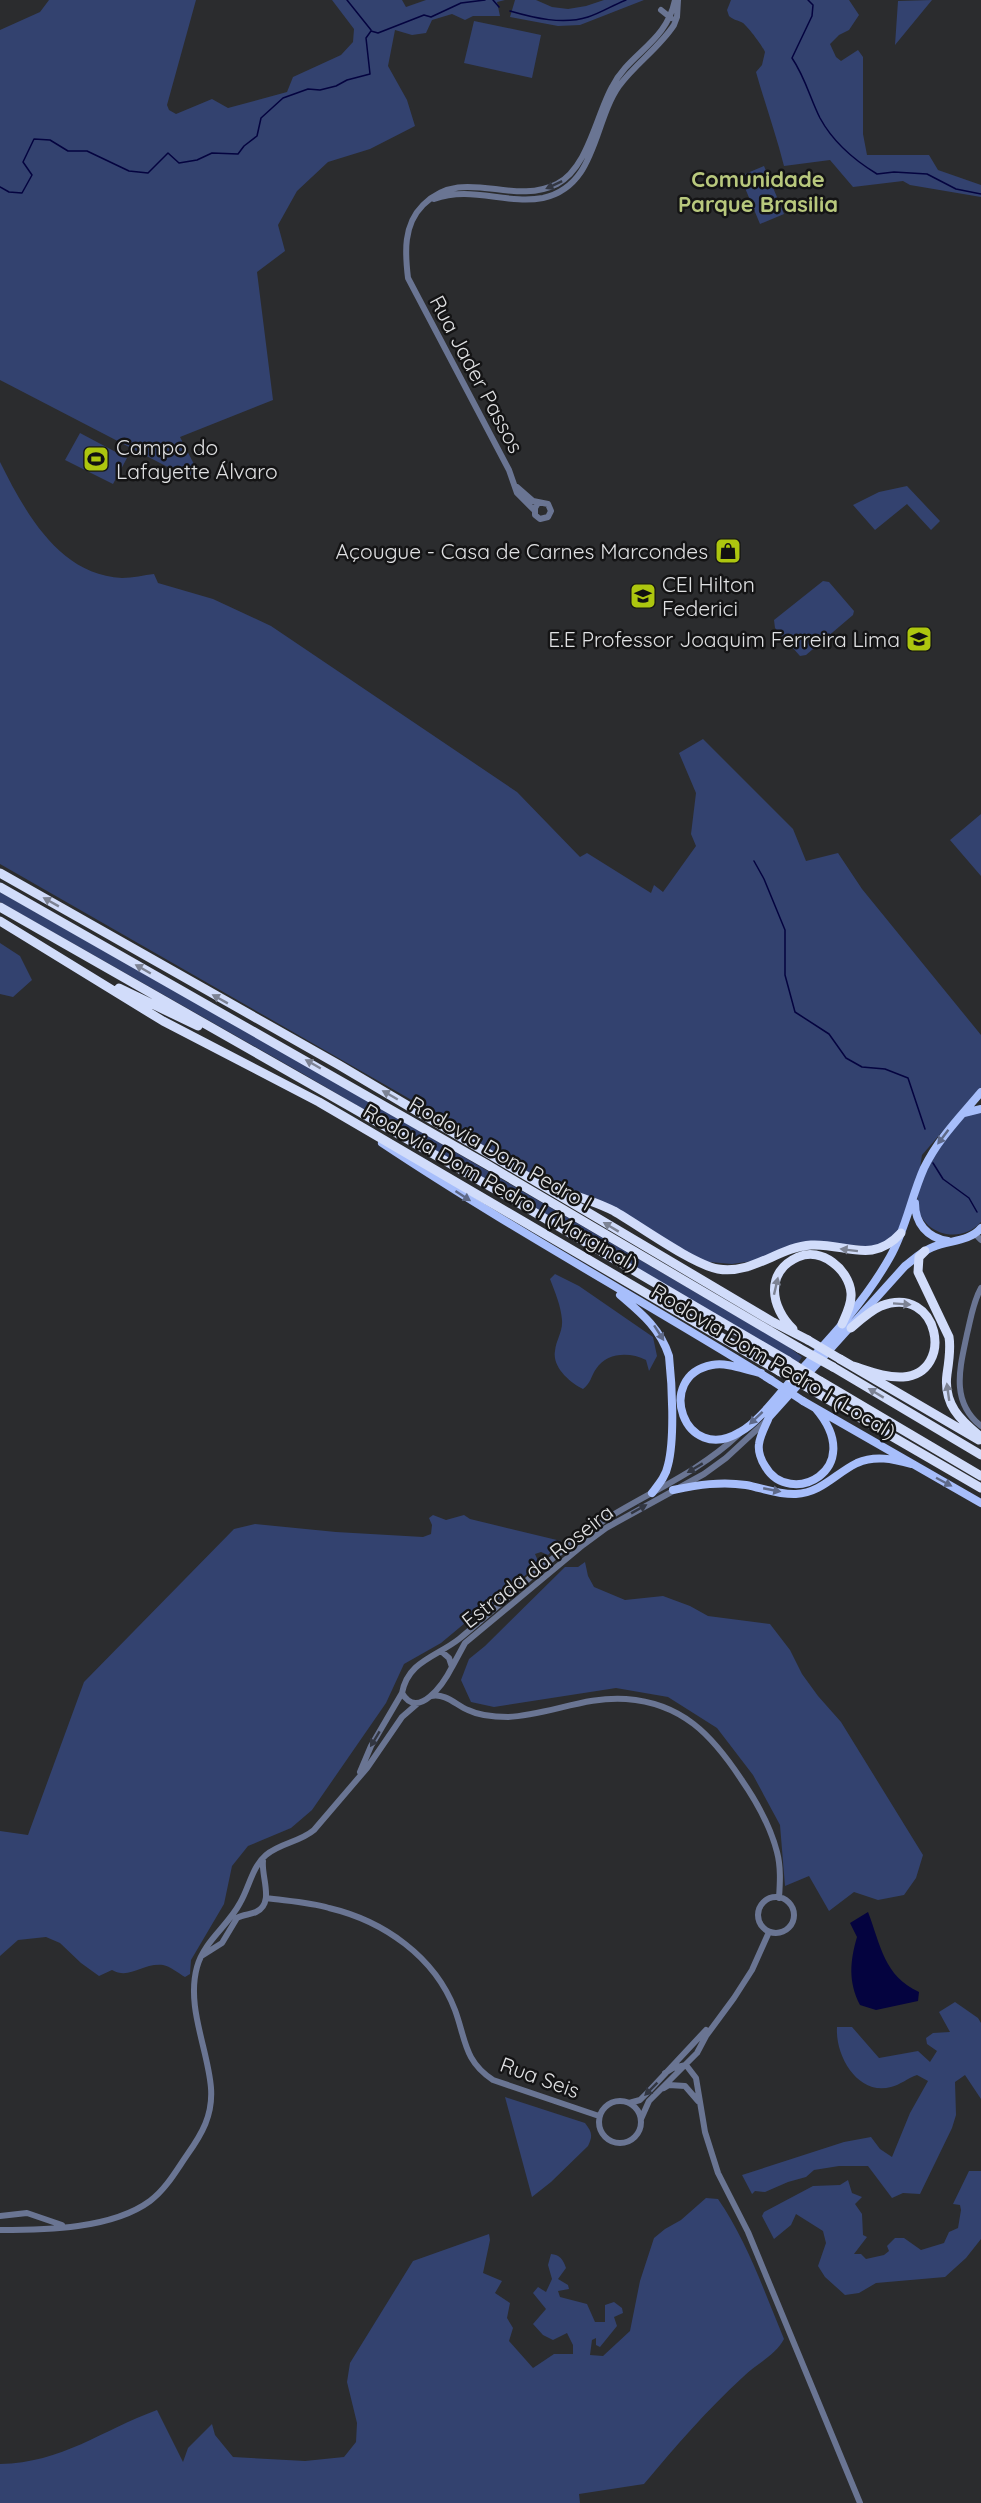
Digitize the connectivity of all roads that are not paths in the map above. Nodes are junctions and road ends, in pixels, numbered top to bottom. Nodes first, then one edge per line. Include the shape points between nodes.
1 (676, 0) edge
2 (661, 10) dead end
3 (671, 18) junction
4 (426, 202) junction
5 (515, 485) junction
6 (538, 503) junction
7 (534, 510) junction
8 (0, 873) edge
9 (0, 887) edge
10 (0, 907) edge
11 (0, 921) edge
12 (76, 968) junction
13 (253, 1051) junction
14 (981, 1092) edge
15 (319, 1102) junction
16 (981, 1109) edge
17 (964, 1113) junction
18 (496, 1157) junction
19 (916, 1193) junction
20 (981, 1228) edge
21 (901, 1233) junction
22 (978, 1238) edge
23 (949, 1241) junction
24 (925, 1251) junction
25 (601, 1280) junction
26 (981, 1288) edge
27 (847, 1326) junction
28 (803, 1338) junction
29 (853, 1366) junction
30 (761, 1373) junction
31 (816, 1409) junction
32 (770, 1418) junction
33 (981, 1426) edge
34 (741, 1432) junction
35 (981, 1439) edge
36 (981, 1455) edge
37 (911, 1464) junction
38 (981, 1476) edge
39 (981, 1488) edge
40 (673, 1490) junction
41 (652, 1493) junction
42 (981, 1503) edge
43 (441, 1651) junction
44 (452, 1667) junction
45 (444, 1682) junction
46 (402, 1693) junction
47 (430, 1697) junction
48 (451, 1700) junction
49 (417, 1704) junction
50 (351, 1786) junction
51 (263, 1858) junction
52 (249, 1885) junction
53 (265, 1888) junction
54 (266, 1898) junction
55 (779, 1898) junction
56 (238, 1908) junction
57 (246, 1914) junction
58 (220, 1930) junction
59 (769, 1932) junction
60 (222, 1943) junction
61 (201, 1958) junction
62 (721, 2016) junction
63 (697, 2053) junction
64 (686, 2065) junction
65 (666, 2073) junction
66 (696, 2078) junction
67 (658, 2092) junction
68 (629, 2103) junction
69 (700, 2104) junction
70 (599, 2116) junction
71 (641, 2120) junction
72 (0, 2216) edge
73 (39, 2216) junction
74 (65, 2226) junction
75 (1, 2228) edge
76 (34, 2230) junction
77 (860, 2503) edge

1 - 3 street
1 - 4 street via 674,25 618,87 585,165 567,187 534,199 464,192
2 - 3 street
3 -> 4 street via 614,83 579,162 562,181 542,190 522,192 457,187
4 - 5 street, Rua Jader Passos via 412,220 408,234 408,278
5 - 6 street, Rua Jader Passos
5 - 7 street, Rua Jader Passos via 524,502
6 - 7 street
6 - 7 street via 548,504 550,515 540,519
18 -> 8 highway, Rodovia Dom Pedro I (Marginal)
36 -> 9 highway, Rodovia Dom Pedro I, bridge via 486,1164
10 - 13 highway, Rodovia Dom Pedro I
11 - 12 highway, Rodovia Dom Pedro I (Marginal)
12 - 13 highway
12 - 15 highway, Rodovia Dom Pedro I (Marginal) via 181,1030
13 - 38 highway, Rodovia Dom Pedro I, bridge
14 - 17 main road
15 -> 25 main road, Rodovia Dom Pedro I (Local)
15 - 39 highway, Rodovia Dom Pedro I (Marginal), bridge
16 - 17 main road
17 -> 19 main road via 938,1142
21 -> 18 highway via 885,1246 870,1251 812,1245 756,1265 718,1269 599,1204 548,1186
28 -> 18 highway, Rodovia Dom Pedro I (Marginal)
19 - 21 main road
19 - 23 main road via 915,1210 922,1228
20 - 22 main road
21 - 27 main road
22 - 23 main road
23 - 24 main road
24 - 27 main road via 905,1266
35 -> 24 highway via 951,1407 946,1379 949,1336 918,1272 919,1257
25 - 30 main road, Rodovia Dom Pedro I (Local)
25 -> 41 main road via 652,1323 669,1356 672,1444 666,1472
26 - 33 street via 971,1316 958,1383 963,1404
28 -> 27 highway via 786,1323 774,1300 774,1285 781,1270 798,1257 814,1255 829,1259 840,1268 851,1293
27 -> 29 highway via 878,1308 901,1302 926,1315 934,1326 936,1339 930,1359 916,1373 904,1377
27 - 32 main road
27 -> 34 main road
28 - 29 highway, Rodovia Dom Pedro I (Marginal), bridge
29 - 35 highway, Rodovia Dom Pedro I (Marginal)
30 - 31 main road, Rodovia Dom Pedro I (Local), bridge
30 - 34 main road via 714,1365 696,1372 681,1393 682,1415 692,1431 717,1440
31 - 32 main road via 831,1430 835,1445 832,1460 811,1482 781,1482 768,1473 759,1443
31 - 37 main road, Rodovia Dom Pedro I (Local)
32 - 40 street, Estrada da Roseira via 705,1474
34 -> 41 street, Estrada da Roseira via 704,1462
40 -> 37 main road via 716,1483 795,1494 824,1485 858,1463 877,1458
37 -> 42 main road, Rodovia Dom Pedro I (Local)
44 -> 40 street, Estrada da Roseira via 465,1643 583,1545
41 - 43 street, Estrada da Roseira via 597,1526
43 - 44 street
43 - 46 street, Estrada da Roseira via 415,1667
44 - 45 street, Estrada da Roseira
45 - 47 street, Estrada da Roseira
45 - 48 street
46 - 49 street via 409,1702
46 -> 50 street, Estrada da Roseira
47 - 48 street
47 - 49 street, Estrada da Roseira
48 - 55 street via 470,1711 493,1717 626,1699 674,1711 716,1743 755,1800 778,1855
49 - 50 street, Estrada da Roseira via 402,1717
50 - 51 street, Estrada da Roseira via 309,1835
51 - 52 street
51 - 53 street
52 - 53 street via 257,1882
52 - 56 street
53 - 54 street
54 - 57 street via 260,1910
54 - 70 street, Rua Seis via 343,1911 394,1936 437,1977 454,2008 467,2052 483,2073 493,2080
55 - 59 street via 765,1901 759,1910 759,1921
55 - 59 street via 792,1909 792,1921 784,1931
56 - 57 street
56 - 58 street
57 - 60 street via 233,1922
58 - 60 street
58 - 61 street
59 - 62 street via 752,1970
60 - 61 street
61 - 74 street via 195,1977 196,2007 211,2094 204,2129 172,2178 139,2208 114,2219
62 - 63 street
62 - 65 street
63 - 64 street
63 - 66 street
64 - 65 street
64 - 66 street
64 - 67 street
65 -> 68 street via 640,2100
66 - 69 street
67 - 69 street via 669,2085 681,2085
67 - 71 street via 644,2108
68 - 70 street via 613,2102
68 - 71 street
69 - 77 street via 718,2173 748,2232
70 - 71 street via 601,2132 618,2143 633,2138
72 - 73 street via 17,2212
73 - 74 street
73 - 76 street via 39,2225
74 - 76 street
75 - 76 street

